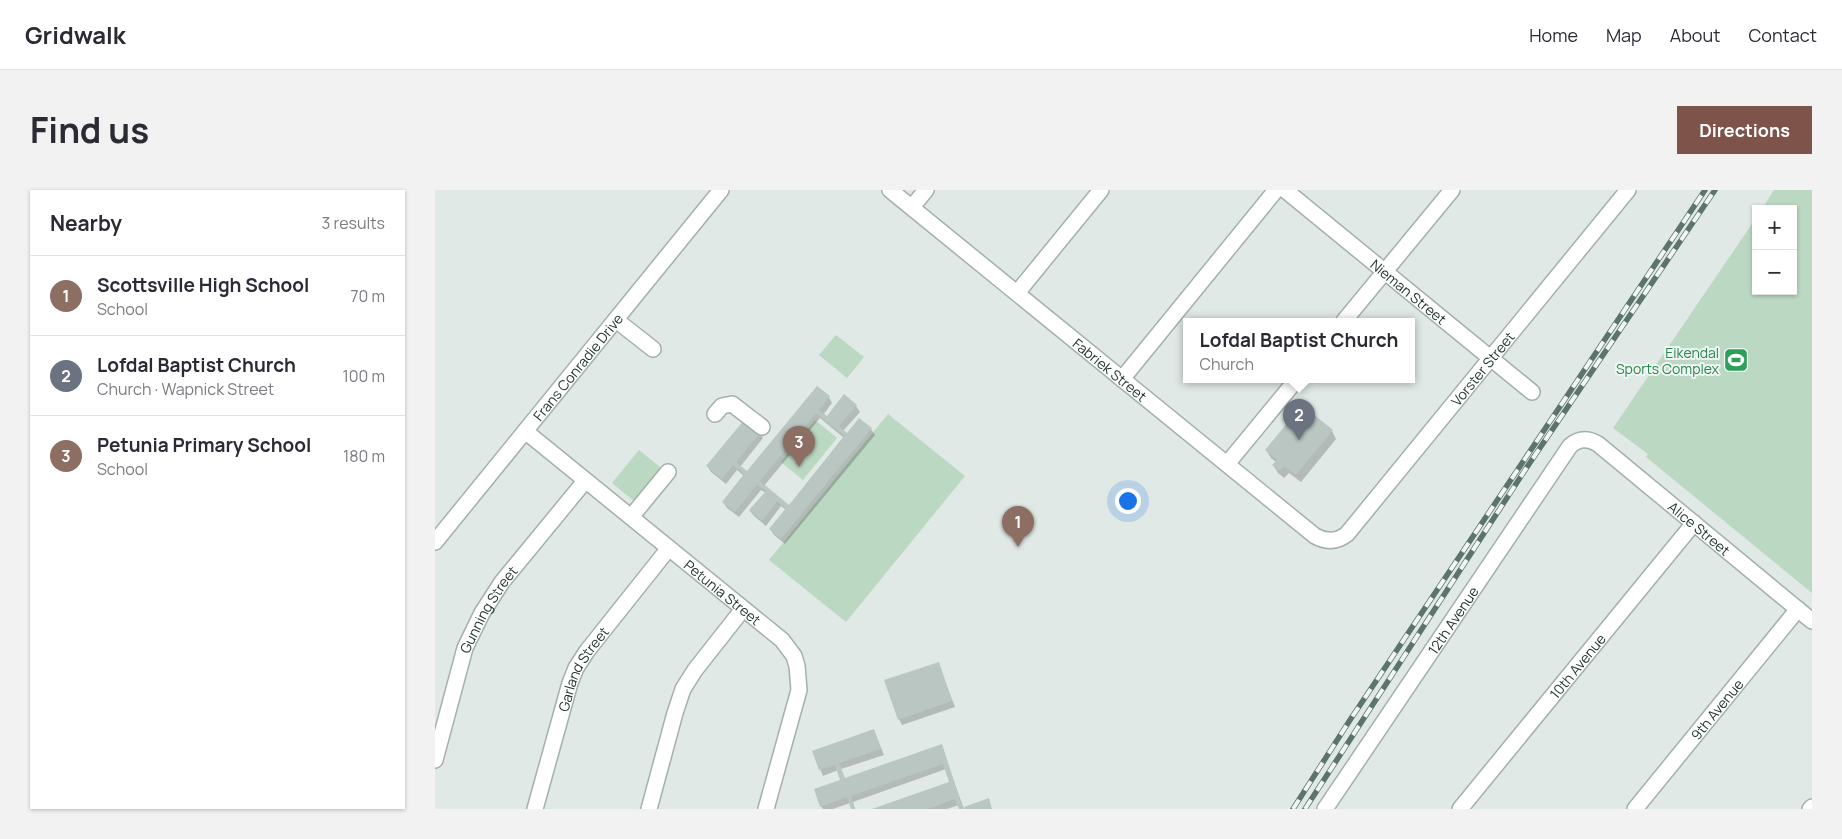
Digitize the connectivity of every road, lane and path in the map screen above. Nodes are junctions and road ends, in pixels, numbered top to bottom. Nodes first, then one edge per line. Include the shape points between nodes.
1 (721, 190) edge
2 (890, 190) edge
3 (926, 190) edge
4 (1101, 190) edge
5 (1276, 190) edge
6 (1285, 190) edge
7 (1452, 190) edge
8 (1627, 190) edge
9 (911, 207) junction
10 (1385, 271) junction
11 (1017, 293) junction
12 (1346, 318) edge
13 (616, 320) junction
14 (653, 349) dead end
15 (1491, 358) junction
16 (1122, 379) junction
17 (1294, 383) edge
18 (1532, 392) dead end
19 (715, 414) dead end
20 (763, 427) dead end
21 (525, 431) junction
22 (1584, 439) joint
23 (1227, 464) junction
24 (668, 472) dead end
25 (585, 480) junction
26 (631, 517) junction
27 (1694, 523) junction
28 (1334, 541) joint
29 (435, 542) edge
30 (669, 548) junction
31 (743, 609) junction
32 (1798, 609) junction
33 (1812, 620) edge
34 (435, 760) edge
35 (535, 809) edge
36 (649, 809) edge
37 (766, 809) edge
38 (1325, 809) edge
39 (1460, 809) edge
40 (1635, 809) edge

1 - 13 street, Frans Conradie Drive
2 - 9 street, Fabriek Street
3 - 9 street
4 - 11 street
5 - 16 street
6 - 10 street, Nieman Street
7 - 10 street
8 - 15 street, Vorster Street
9 - 11 street, Fabriek Street
10 - 12 street
10 - 15 street, Nieman Street
11 - 16 street, Fabriek Street
13 - 14 street
13 - 21 street, Frans Conradie Drive
15 - 18 street, Nieman Street
15 - 28 street, Vorster Street via 1347,534
16 - 23 street, Fabriek Street
17 - 23 street
19 - 20 street via 722,406 732,404
21 - 25 street, Petunia Street
21 - 29 street, Frans Conradie Drive
22 - 27 street, Alice Street via 1599,444
22 - 38 street, 12th Avenue via 1570,446
23 - 28 street, Fabriek Street via 1315,536
24 - 26 street
25 - 26 street, Petunia Street
25 - 34 street, Gunning Street via 502,582 482,613 465,648
26 - 30 street, Petunia Street
27 - 32 street, Alice Street
27 - 39 street, 10th Avenue
30 - 31 street, Petunia Street
30 - 35 street, Garland Street via 576,668
31 - 36 street via 683,689
31 - 37 street, Petunia Street via 782,640 794,656 799,682 798,715
32 - 33 street, Alice Street
32 - 40 street, 9th Avenue

